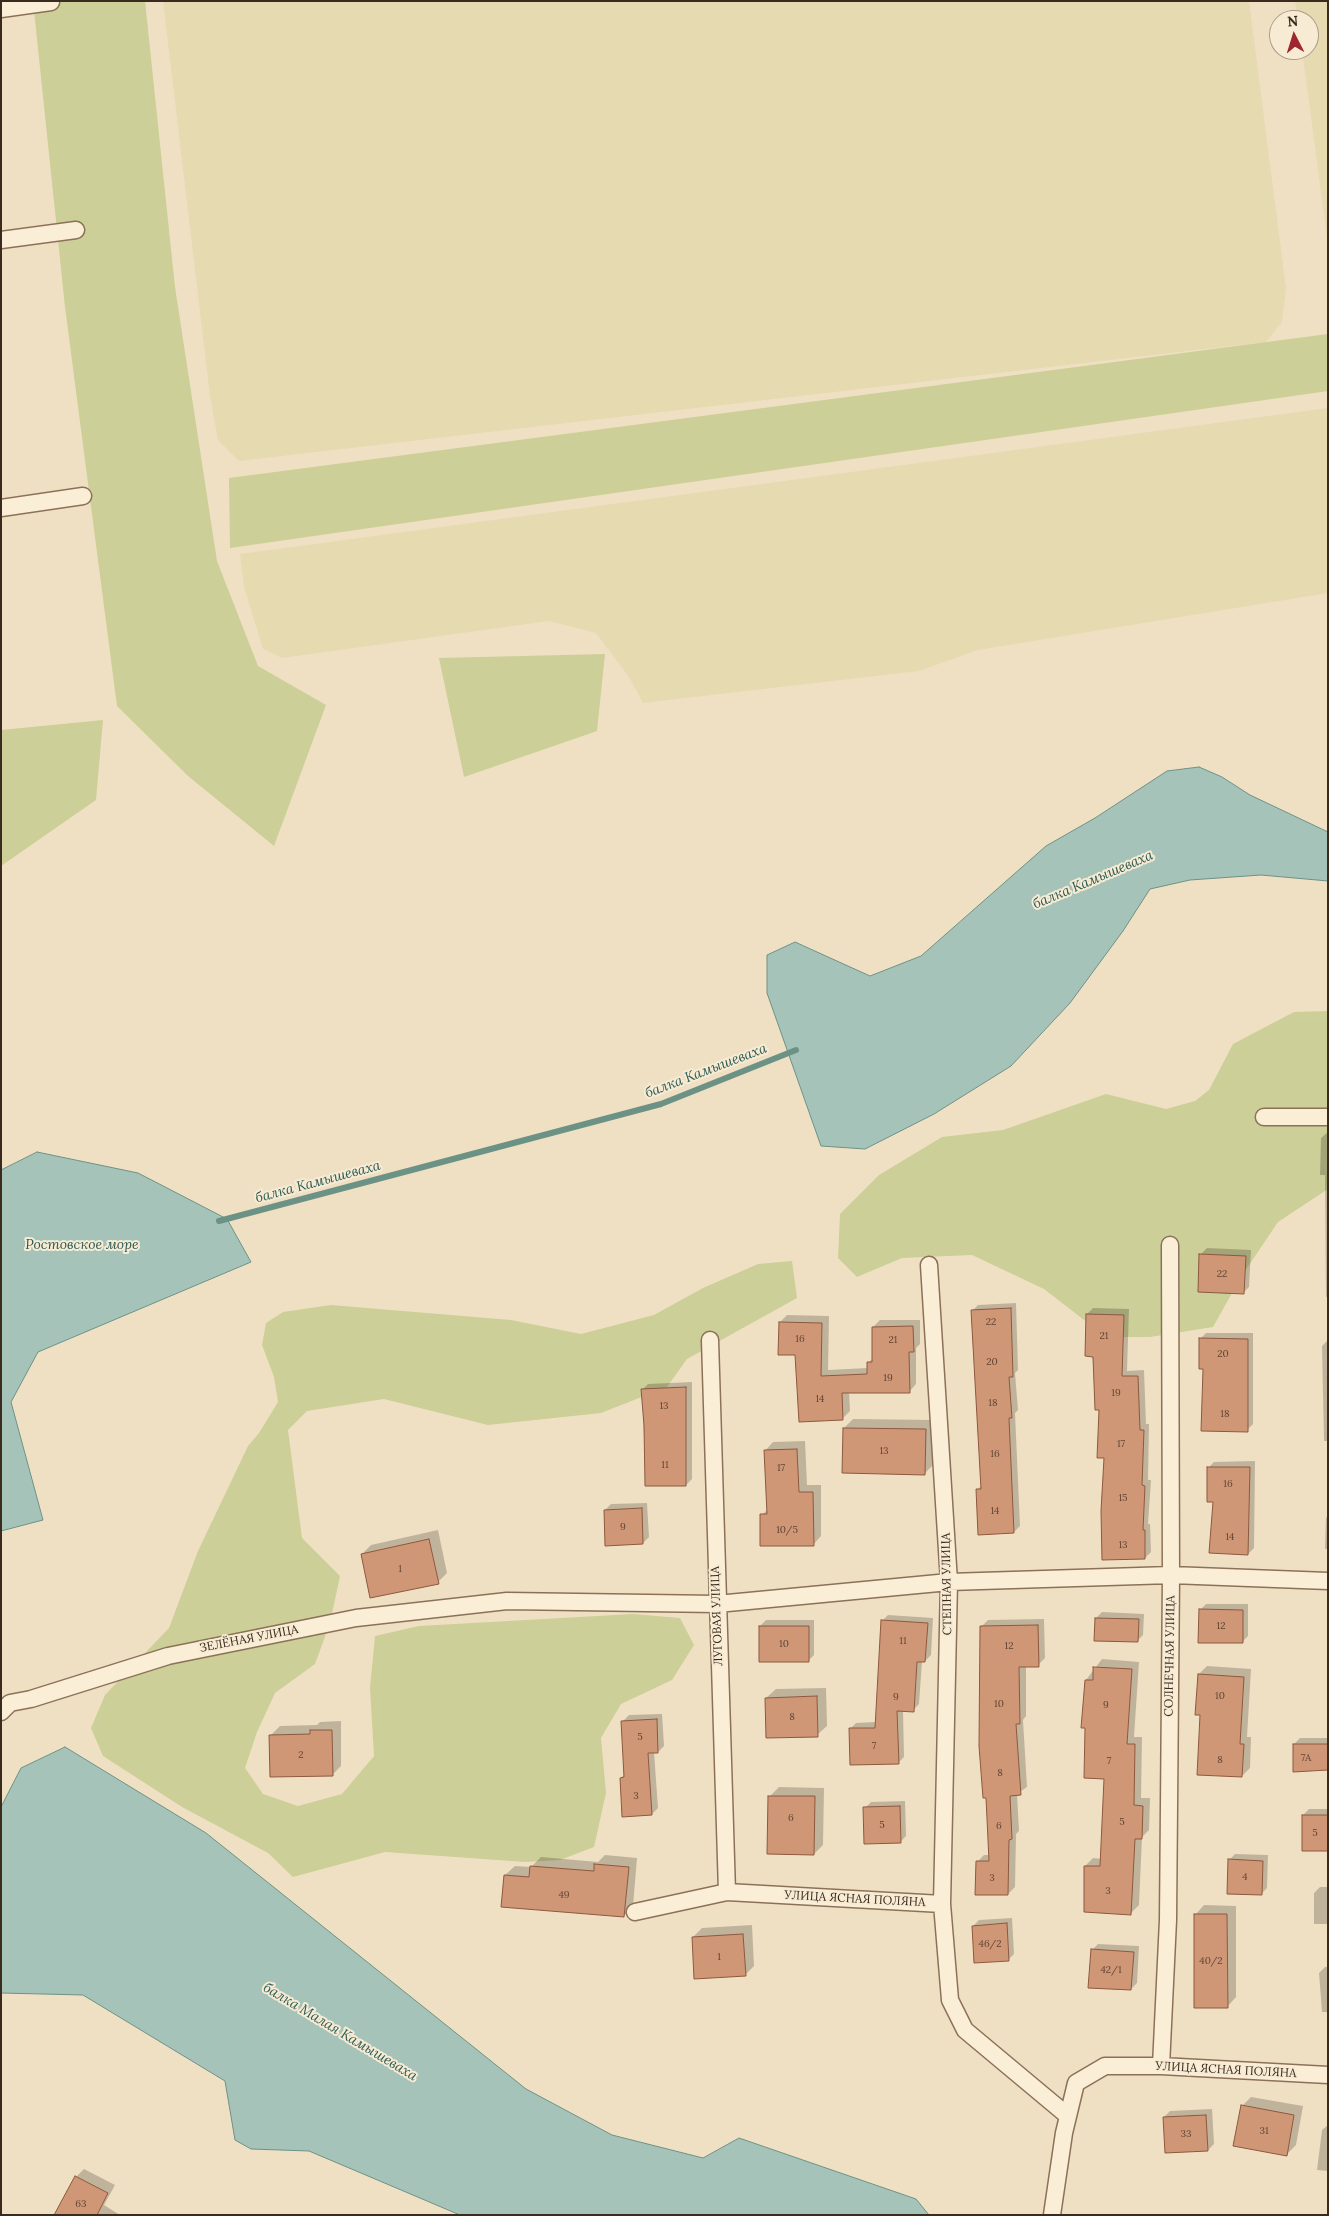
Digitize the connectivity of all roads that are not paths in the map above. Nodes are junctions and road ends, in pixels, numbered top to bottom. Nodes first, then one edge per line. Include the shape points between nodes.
1 (51, 2) edge
2 (1, 10) edge
3 (76, 230) dead end
4 (1, 240) edge
5 (83, 496) dead end
6 (1, 508) edge
7 (1264, 1117) dead end
8 (1328, 1117) edge
9 (1170, 1245) dead end
10 (928, 1265) dead end
11 (710, 1340) dead end
12 (1171, 1575) junction
13 (1328, 1581) edge
14 (949, 1582) junction
15 (717, 1604) junction
16 (1, 1712) edge
17 (727, 1892) junction
18 (942, 1904) junction
19 (635, 1912) dead end
20 (1161, 2066) junction
21 (1328, 2075) edge
22 (1068, 2116) junction
23 (1052, 2215) edge

1 - 2 street
3 - 4 street
5 - 6 street
7 - 8 street
9 - 12 street, СОЛНЕЧНАЯ УЛИЦА
10 - 14 street, СТЕПНАЯ УЛИЦА
11 - 15 street, ЛУГОВАЯ УЛИЦА
12 - 13 street, ЗЕЛЁНАЯ УЛИЦА
12 - 14 street, ЗЕЛЁНАЯ УЛИЦА
12 - 20 street, СОЛНЕЧНАЯ УЛИЦА via 1168,1920
14 - 15 street, ЗЕЛЁНАЯ УЛИЦА
14 - 18 street, СТЕПНАЯ УЛИЦА
15 - 16 street, ЗЕЛЁНАЯ УЛИЦА via 507,1601 356,1618 168,1656 10,1703
15 - 17 street, ЛУГОВАЯ УЛИЦА
17 - 18 street, УЛИЦА ЯСНАЯ ПОЛЯНА
17 - 19 street, УЛИЦА ЯСНАЯ ПОЛЯНА
18 - 22 street, УЛИЦА ЯСНАЯ ПОЛЯНА via 950,2000 965,2030
20 - 21 street, УЛИЦА ЯСНАЯ ПОЛЯНА
20 - 22 street, УЛИЦА ЯСНАЯ ПОЛЯНА via 1106,2066 1076,2083
22 - 23 street

